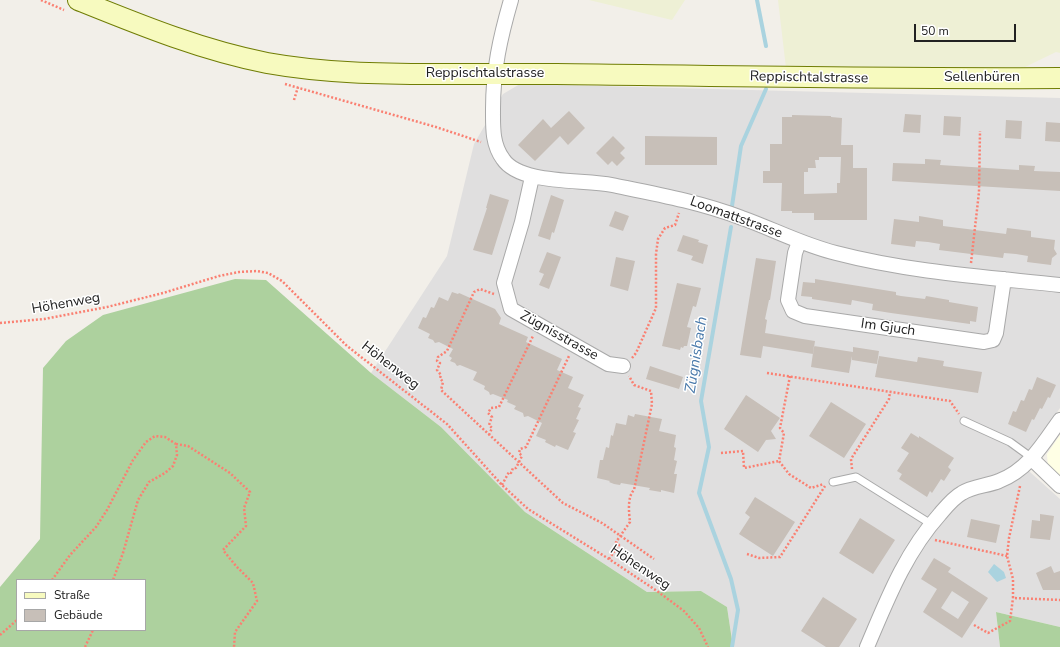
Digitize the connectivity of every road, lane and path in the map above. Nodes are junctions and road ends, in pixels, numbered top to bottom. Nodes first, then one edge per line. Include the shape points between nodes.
1 (78, 0) edge
2 (511, 0) edge
3 (494, 74) junction
4 (1060, 78) edge
5 (904, 79) joint
6 (980, 131) dead end
7 (532, 177) junction
8 (684, 199) junction
9 (799, 242) junction
10 (969, 275) junction
11 (1004, 279) junction
12 (1060, 285) edge
13 (508, 297) junction
14 (0, 323) edge
15 (538, 324) junction
16 (574, 344) junction
17 (623, 366) junction
18 (767, 373) dead end
19 (790, 376) junction
20 (890, 392) junction
21 (1060, 420) edge
22 (964, 421) joint
23 (489, 435) junction
24 (176, 444) junction
25 (721, 453) dead end
26 (1032, 458) junction
27 (779, 461) junction
28 (518, 463) junction
29 (1019, 470) junction
30 (853, 478) junction
31 (833, 482) dead end
32 (502, 485) junction
33 (1060, 486) edge
34 (931, 524) junction
35 (620, 536) junction
36 (921, 537) junction
37 (747, 554) dead end
38 (1007, 556) junction
39 (609, 559) junction
40 (654, 559) dead end
41 (53, 579) edge
42 (113, 579) edge
43 (1012, 598) junction
44 (1060, 600) edge
45 (16, 621) edge
46 (974, 625) dead end
47 (93, 631) edge
48 (0, 635) edge
49 (85, 647) edge
50 (234, 647) edge
51 (708, 647) edge
52 (867, 647) edge

1 - 3 main road, Reppischtalstrasse via 175,38 267,63 368,74
2 - 3 street, Loomattstrasse via 499,42
3 - 5 main road, Reppischtalstrasse
3 - 7 street, Loomattstrasse via 494,142 503,161
4 - 5 main road, Sellenbüren
6 - 10 path via 979,192
7 - 8 street, Loomattstrasse via 601,182
7 - 13 street, Zügnisstrasse via 504,283
8 - 9 street, Loomattstrasse via 742,218
8 - 17 path via 675,225 665,228 658,239 656,308 636,354
9 - 10 street, Loomattstrasse via 872,262
9 - 11 street, Im Gjuch via 788,300 793,311 805,316 984,342 993,340 996,333
10 - 11 street, Loomattstrasse
11 - 12 street, Loomattstrasse
13 - 15 street, Zügnisstrasse via 511,309
13 - 23 path via 490,294 480,289 474,292 447,351 438,357 437,361 440,364 437,370 443,382 440,390
14 - 32 path, Höhenweg via 44,319 107,307 239,272 268,273 282,281 347,346 446,424
15 - 16 street, Zügnisstrasse
15 - 23 path via 500,407 491,408 488,414 492,417 488,424 492,428
16 - 17 street, Zügnisstrasse via 608,364
16 - 28 path via 526,447 520,449 519,453 522,456
17 - 35 path via 634,385 651,391 652,404 628,511 630,522
18 - 19 path
19 - 20 path
19 - 27 path via 780,428 784,432
20 - 22 path via 950,401
20 - 30 path via 889,398 851,459
21 - 26 street
22 - 26 lane via 1010,442
23 - 28 path
24 - 41 path via 165,437 155,436 146,442 133,460 96,527 70,555
24 - 42 path via 172,466 166,473 149,482 138,500
24 - 50 path via 188,446 218,465 250,492 244,508 246,526 223,550 253,583 257,601 235,632
25 - 27 path via 743,451 744,468
26 - 29 street
26 - 33 street
27 - 37 path via 789,474 812,488 827,484 780,557 759,558
28 - 32 path
28 - 35 path via 563,504
29 - 34 street via 998,482 961,493
29 - 38 path via 1022,478
30 - 31 lane
30 - 34 lane via 856,477
32 - 39 path, Höhenweg via 528,509
34 - 36 street
35 - 39 path via 616,542 619,545
35 - 40 path
36 - 38 path
36 - 52 street via 895,581
38 - 43 path via 1013,579
39 - 51 path, Höhenweg via 684,611 699,628
43 - 44 path
43 - 46 path via 1010,621 988,633
45 - 48 path
47 - 49 path

